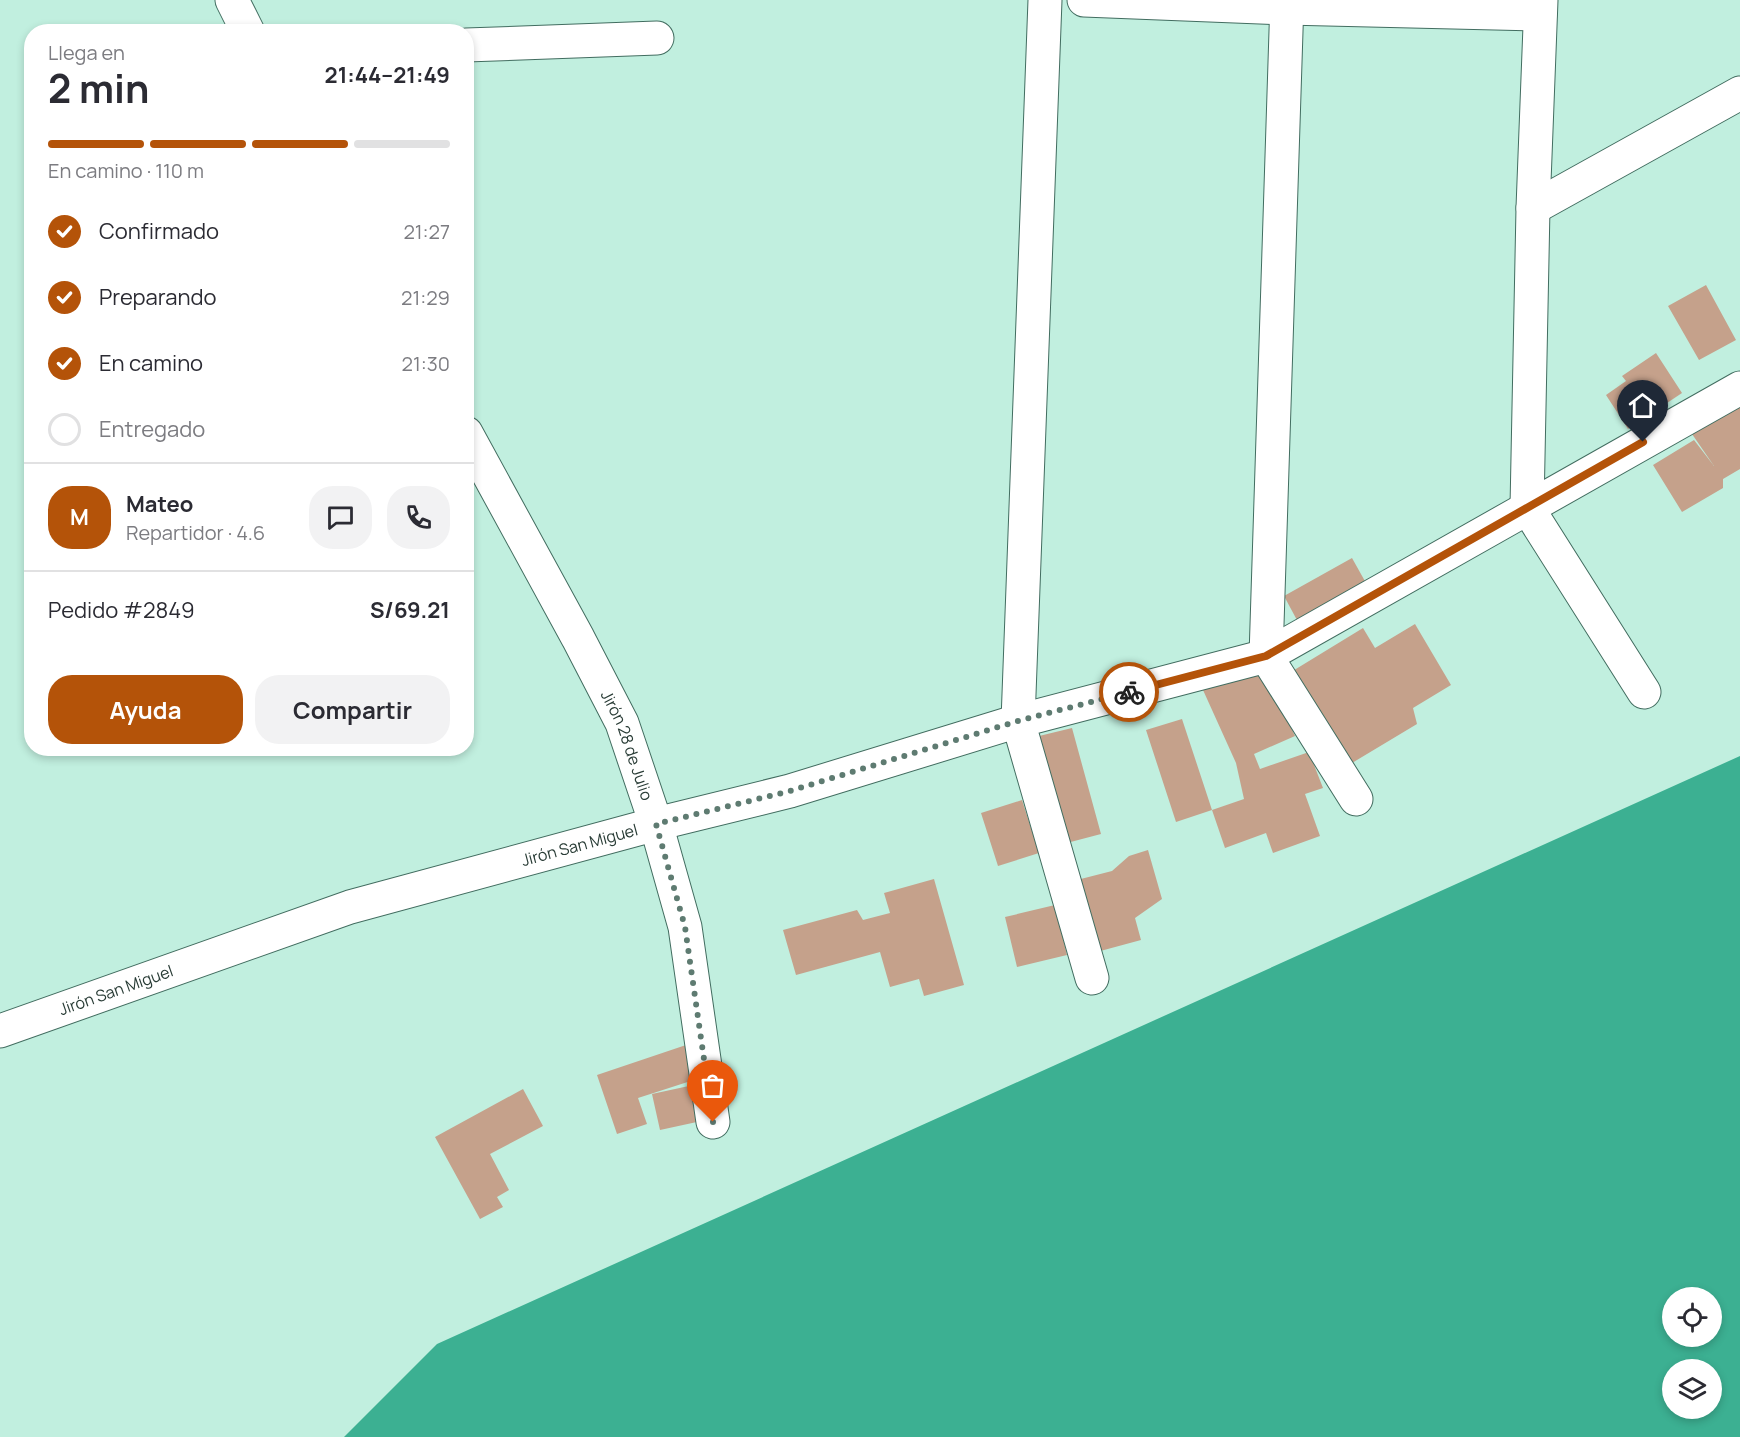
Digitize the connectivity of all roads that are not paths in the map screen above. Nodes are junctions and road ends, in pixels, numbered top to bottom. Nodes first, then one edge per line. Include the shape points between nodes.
1 (232, 0) edge
2 (1045, 0) edge
3 (1084, 0) edge
4 (1287, 4) edge
5 (1541, 7) edge
6 (244, 24) edge
7 (657, 38) dead end
8 (474, 45) edge
9 (1740, 93) edge
10 (1533, 208) junction
11 (1740, 388) edge
12 (474, 448) edge
13 (1527, 507) junction
14 (1266, 656) junction
15 (1644, 692) dead end
16 (1018, 721) junction
17 (1356, 799) dead end
18 (656, 824) junction
19 (1092, 978) dead end
20 (0, 1031) edge
21 (713, 1122) dead end

1 - 6 street
2 - 16 street
3 - 4 street
4 - 5 street
4 - 14 street
5 - 10 street
7 - 8 street
9 - 10 street
10 - 13 street
11 - 13 street, Jirón San Miguel
12 - 18 street, Jirón 28 de Julio via 622,723
13 - 14 street, Jirón San Miguel
13 - 15 street
14 - 16 street, Jirón San Miguel
14 - 17 street
16 - 18 street, Jirón San Miguel via 790,791
16 - 19 street
18 - 20 street, Jirón San Miguel via 350,907
18 - 21 street, Jirón 28 de Julio via 685,927

